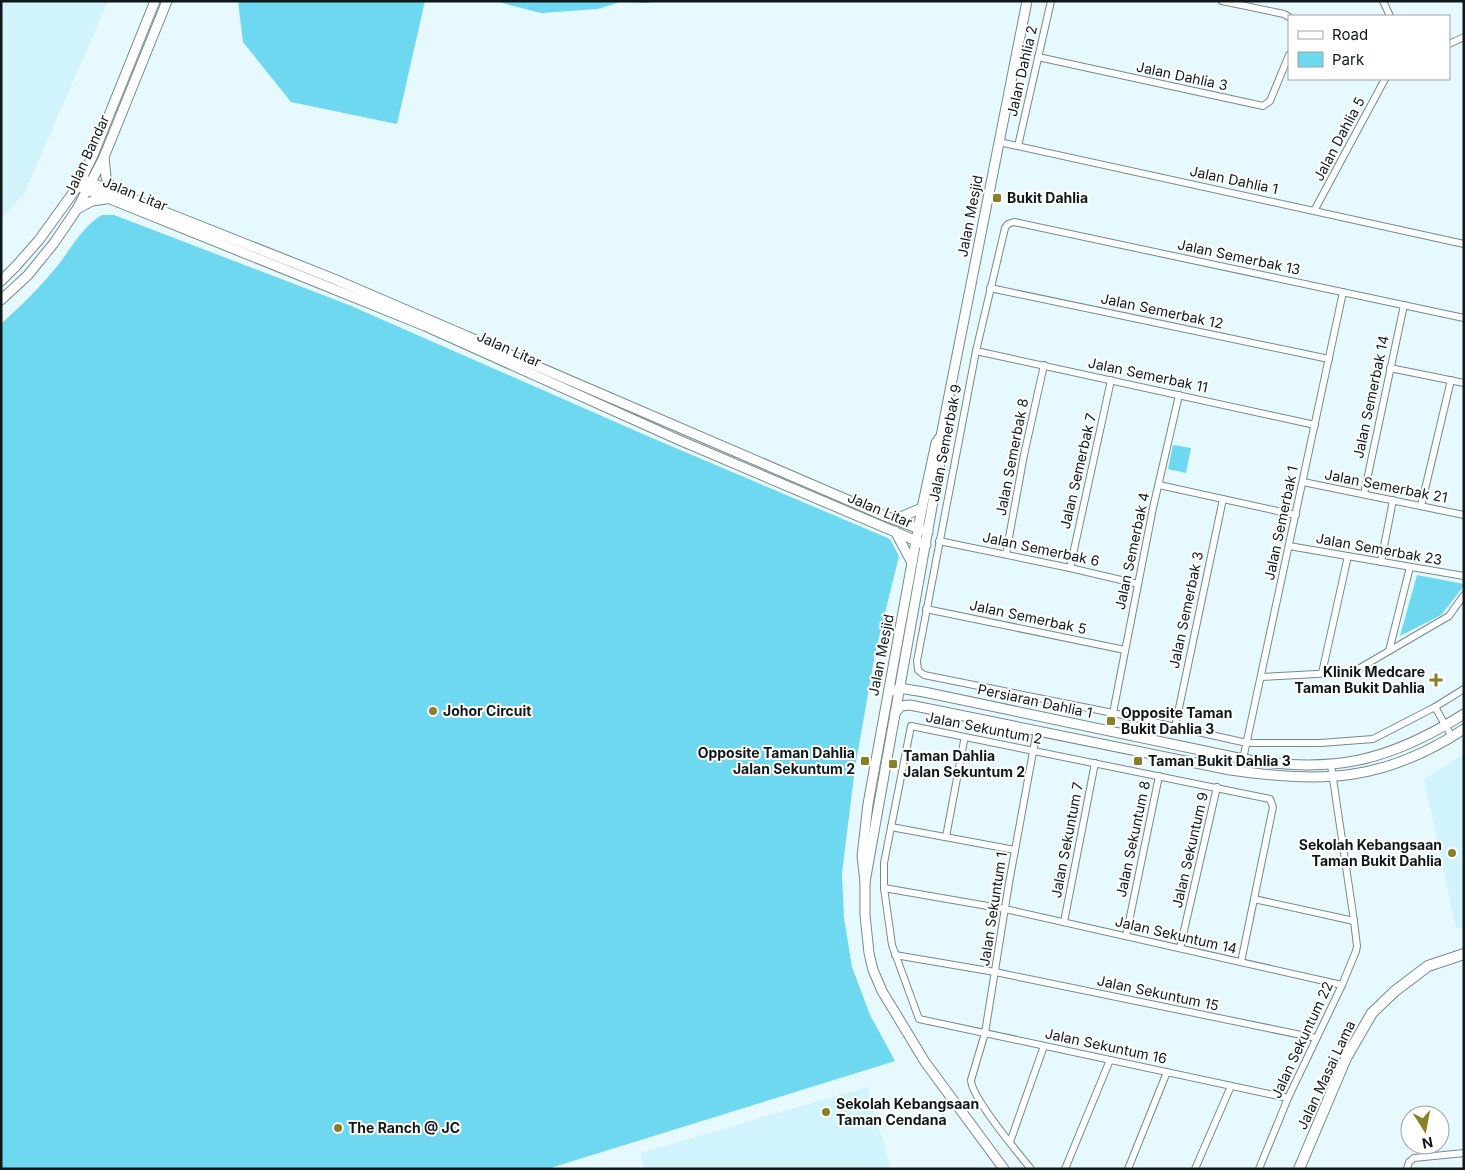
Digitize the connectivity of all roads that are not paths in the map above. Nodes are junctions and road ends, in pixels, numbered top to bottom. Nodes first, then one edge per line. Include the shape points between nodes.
1 (155, 1) edge
2 (166, 1) edge
3 (1027, 1) edge
4 (1051, 1) edge
5 (1222, 1) edge
6 (1383, 1) edge
7 (1390, 15) edge
8 (1288, 16) edge
9 (1464, 37) edge
10 (1450, 44) edge
11 (1038, 57) junction
12 (1288, 57) edge
13 (1384, 80) edge
14 (999, 142) junction
15 (1018, 146) junction
16 (104, 157) junction
17 (84, 184) junction
18 (112, 196) junction
19 (77, 209) junction
20 (1314, 211) junction
21 (1008, 224) joint
22 (1464, 244) edge
23 (1, 281) edge
24 (990, 288) junction
25 (1343, 292) junction
26 (1, 300) edge
27 (1404, 305) junction
28 (1464, 318) edge
29 (976, 351) junction
30 (1329, 359) junction
31 (1044, 365) junction
32 (1390, 368) junction
33 (1112, 380) junction
34 (1451, 380) junction
35 (1464, 383) edge
36 (1179, 394) junction
37 (1315, 425) junction
38 (941, 436) junction
39 (1303, 482) junction
40 (1159, 485) junction
41 (1364, 494) junction
42 (1223, 499) junction
43 (1392, 500) junction
44 (1420, 506) junction
45 (922, 508) junction
46 (1296, 515) junction
47 (1464, 515) edge
48 (892, 518) junction
49 (919, 528) junction
50 (895, 531) junction
51 (928, 532) junction
52 (916, 540) junction
53 (939, 541) junction
54 (926, 545) junction
55 (1289, 546) junction
56 (1006, 554) junction
57 (1348, 556) junction
58 (1380, 562) junction
59 (912, 563) junction
60 (1410, 567) junction
61 (1070, 568) junction
62 (1464, 576) edge
63 (1138, 584) junction
64 (1464, 595) edge
65 (926, 609) junction
66 (1125, 650) junction
67 (1389, 651) junction
68 (1322, 673) junction
69 (1261, 676) junction
70 (899, 688) junction
71 (1464, 689) edge
72 (924, 692) junction
73 (888, 694) junction
74 (1435, 707) junction
75 (921, 708) junction
76 (894, 713) junction
77 (1112, 713) junction
78 (1464, 714) edge
79 (1445, 725) junction
80 (1175, 727) junction
81 (1464, 728) edge
82 (1037, 730) junction
83 (1452, 737) junction
84 (964, 741) dead end
85 (1247, 743) junction
86 (1033, 750) junction
87 (1243, 759) junction
88 (1095, 763) junction
89 (1331, 765) junction
90 (1159, 776) junction
91 (1332, 778) junction
92 (1217, 788) junction
93 (891, 827) junction
94 (946, 837) junction
95 (1015, 850) junction
96 (865, 882) junction
97 (884, 888) junction
98 (1254, 899) junction
99 (1005, 909) junction
100 (1354, 921) junction
101 (1064, 922) junction
102 (1126, 936) junction
103 (1180, 948) junction
104 (1464, 954) edge
105 (895, 955) junction
106 (1241, 962) junction
107 (995, 972) junction
108 (1342, 985) junction
109 (919, 1019) joint
110 (985, 1033) junction
111 (1316, 1038) junction
112 (1044, 1046) junction
113 (1110, 1060) junction
114 (1167, 1072) junction
115 (1231, 1086) junction
116 (1288, 1098) junction
117 (1010, 1142) junction
118 (1464, 1153) edge
119 (1004, 1169) edge
120 (1030, 1169) edge
121 (1065, 1169) edge
122 (1128, 1169) edge
123 (1195, 1169) edge
124 (1259, 1169) edge
125 (1299, 1169) edge
126 (1407, 1169) edge

1 - 17 main road, Jalan Bandar
2 - 16 main road, Jalan Bandar
3 - 14 main road, Jalan Mesjid
4 - 11 street, Jalan Dahlia 2
5 - 8 street
6 - 7 street
9 - 10 street
11 - 12 street, Jalan Dahlia 3 via 1263,106 1270,101
11 - 15 street, Jalan Dahlia 2
13 - 20 street, Jalan Dahlia 5
14 - 15 street, Jalan Dahlia 1
14 - 38 main road, Jalan Mesjid
15 - 20 street, Jalan Dahlia 1
16 - 17 main road, Jalan Bandar
16 - 18 main road
17 - 18 main road, Jalan Litar
17 - 19 main road, Jalan Bandar
17 - 23 main road, Jalan Bandar
18 - 19 main road
18 - 48 main road, Jalan Litar via 153,207 334,279
18 - 50 main road, Jalan Litar via 425,326 679,440
19 - 26 main road, Jalan Bandar via 28,275
20 - 22 street, Jalan Dahlia 1
21 - 24 street, Jalan Semerbak 9
21 - 25 street, Jalan Semerbak 13 via 1014,222
24 - 29 street, Jalan Semerbak 9
24 - 30 street, Jalan Semerbak 12
25 - 27 street, Jalan Semerbak 13
25 - 30 street, Jalan Semerbak 1
27 - 28 street, Jalan Semerbak 13
27 - 32 street, Jalan Semerbak 14
29 - 31 street, Jalan Semerbak 11
29 - 53 street, Jalan Semerbak 9
30 - 37 street, Jalan Semerbak 1
31 - 33 street, Jalan Semerbak 11
31 - 56 street, Jalan Semerbak 8
32 - 34 street
32 - 41 street, Jalan Semerbak 14
33 - 36 street, Jalan Semerbak 11
33 - 61 street, Jalan Semerbak 7
34 - 35 street
34 - 44 street
36 - 37 street, Jalan Semerbak 11
36 - 40 street, Jalan Semerbak 4
37 - 39 street, Jalan Semerbak 1
38 - 45 main road, Jalan Mesjid via 936,443
38 - 51 main road, Jalan Mesjid via 943,445
39 - 41 street, Jalan Semerbak 21
39 - 46 street, Jalan Semerbak 1
40 - 42 street
40 - 63 street, Jalan Semerbak 4
41 - 43 street, Jalan Semerbak 21
42 - 46 street
42 - 80 street, Jalan Semerbak 3
43 - 44 street, Jalan Semerbak 21
43 - 58 street
44 - 47 street, Jalan Semerbak 21
45 - 48 main road
45 - 49 main road, Jalan Mesjid
46 - 55 street, Jalan Semerbak 1
48 - 49 main road, Jalan Litar
49 - 51 main road, Jalan Litar
49 - 52 main road, Jalan Mesjid
50 - 52 main road, Jalan Litar
50 - 59 main road
51 - 54 main road, Jalan Mesjid
52 - 54 main road, Jalan Litar
52 - 59 main road, Jalan Mesjid
53 - 56 street, Jalan Semerbak 6
53 - 65 street, Jalan Semerbak 9
54 - 70 main road, Jalan Mesjid
55 - 57 street, Jalan Semerbak 23
55 - 69 street, Jalan Semerbak 1
56 - 61 street, Jalan Semerbak 6
57 - 58 street, Jalan Semerbak 23
57 - 68 street
58 - 60 street, Jalan Semerbak 23
59 - 73 main road, Jalan Mesjid
60 - 62 street, Jalan Semerbak 23
60 - 67 street
61 - 63 street, Jalan Semerbak 6
63 - 66 street, Jalan Semerbak 4
64 - 67 street via 1449,616
65 - 66 street, Jalan Semerbak 5
65 - 77 street, Jalan Semerbak 9 via 917,661 918,670 924,675
66 - 77 street, Jalan Semerbak 4
67 - 68 street via 1353,672
68 - 69 street
69 - 85 street, Jalan Semerbak 1
70 - 72 main road, Persiaran Dahlia 1
70 - 73 main road
70 - 76 main road, Jalan Mesjid
71 - 74 street
72 - 75 main road via 916,696
72 - 87 main road, Persiaran Dahlia 1
73 - 96 main road, Jalan Mesjid via 868,804 862,856
74 - 79 street
74 - 85 street via 1373,739
75 - 76 main road, Persiaran Dahlia 1 via 905,704
75 - 82 main road, Persiaran Dahlia 1
76 - 96 main road, Jalan Mesjid
77 - 80 street
78 - 79 main road, Persiaran Dahlia 1
79 - 83 street
79 - 89 main road, Persiaran Dahlia 1 via 1424,738 1386,753
80 - 85 street
81 - 83 main road, Persiaran Dahlia 1
82 - 86 street, Jalan Sekuntum 1
82 - 91 main road, Persiaran Dahlia 1 via 1230,770 1274,776
83 - 91 main road, Persiaran Dahlia 1 via 1379,770
84 - 94 street
85 - 87 street, Jalan Semerbak 1
86 - 88 street, Jalan Sekuntum 2
86 - 93 street, Jalan Sekuntum 2 via 911,726
86 - 95 street, Jalan Sekuntum 1
87 - 89 main road, Persiaran Dahlia 1 via 1273,764
88 - 90 street, Jalan Sekuntum 2
88 - 101 street, Jalan Sekuntum 7
89 - 91 street, Jalan Sekuntum 22
90 - 92 street, Jalan Sekuntum 2
90 - 102 street, Jalan Sekuntum 8
91 - 100 street, Jalan Sekuntum 22
92 - 98 street, Jalan Sekuntum 2 via 1270,799 1273,804
92 - 103 street, Jalan Sekuntum 9
93 - 94 street
93 - 97 street, Jalan Sekuntum 2 via 884,863
94 - 95 street
95 - 99 street, Jalan Sekuntum 1
96 - 119 main road, Jalan Mesjid via 869,954 882,991 925,1062
97 - 99 street, Jalan Sekuntum 14
97 - 105 street, Jalan Sekuntum 2
98 - 100 street
98 - 106 street
99 - 101 street, Jalan Sekuntum 14
99 - 107 street, Jalan Sekuntum 1
100 - 108 street, Jalan Sekuntum 22 via 1357,946
101 - 102 street, Jalan Sekuntum 14
102 - 103 street, Jalan Sekuntum 14
103 - 106 street, Jalan Sekuntum 14
104 - 125 main road, Jalan Masai Lama via 1428,966 1395,990 1372,1013 1346,1058
105 - 107 street, Jalan Sekuntum 15
105 - 109 street, Jalan Sekuntum 2
106 - 108 street, Jalan Sekuntum 14
107 - 110 street, Jalan Sekuntum 1
107 - 111 street, Jalan Sekuntum 15
108 - 111 street, Jalan Sekuntum 22
109 - 110 street, Jalan Sekuntum 16
110 - 112 street, Jalan Sekuntum 16
110 - 117 street, Jalan Sekuntum 1 via 971,1080 973,1091
111 - 116 street, Jalan Sekuntum 22
112 - 113 street, Jalan Sekuntum 16
112 - 117 street
113 - 114 street, Jalan Sekuntum 16
113 - 121 street
114 - 115 street, Jalan Sekuntum 16
114 - 122 street
115 - 116 street, Jalan Sekuntum 16
115 - 123 street
116 - 124 street, Jalan Sekuntum 22
117 - 120 street
118 - 126 street via 1414,1158

